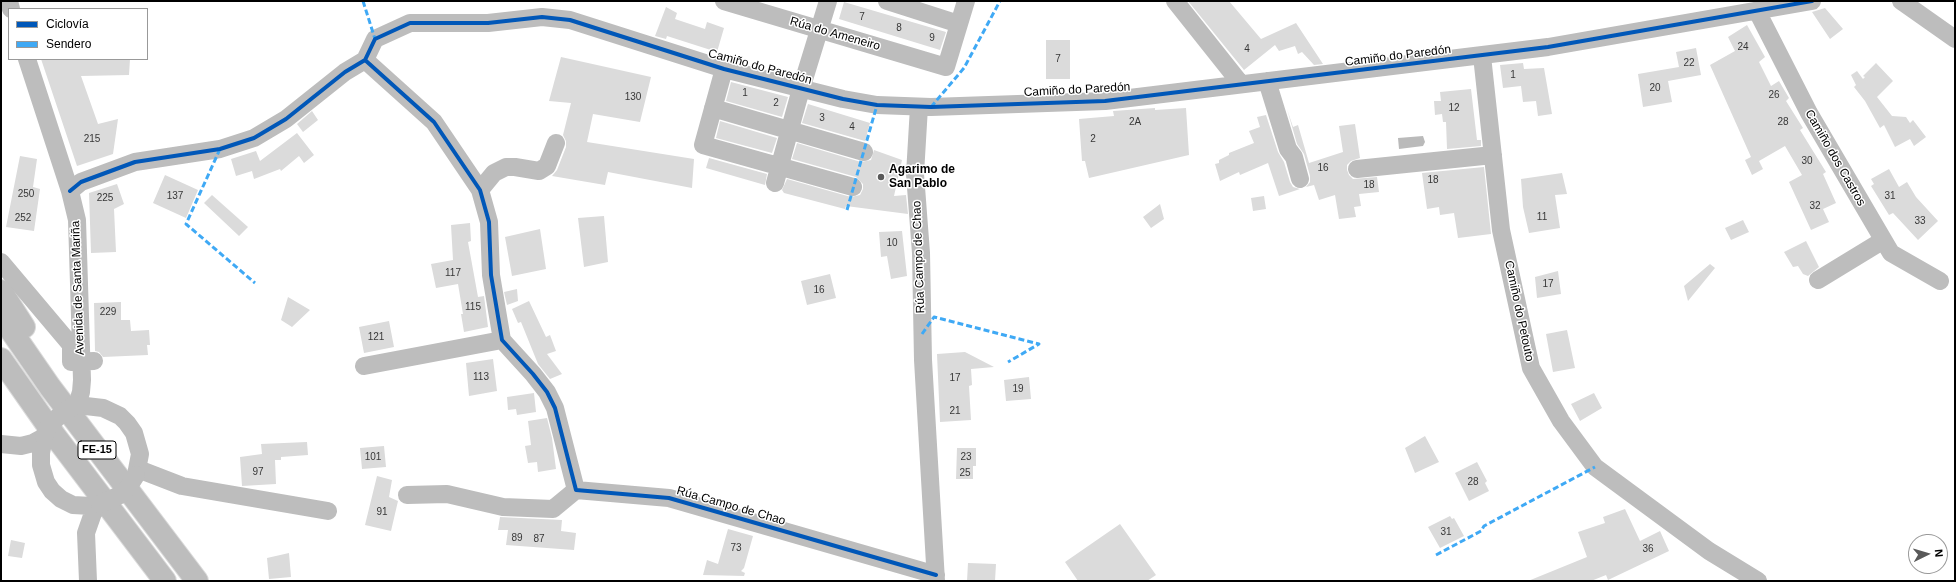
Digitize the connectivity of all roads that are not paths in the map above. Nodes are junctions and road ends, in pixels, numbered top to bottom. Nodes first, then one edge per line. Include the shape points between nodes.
1 (724, 1) edge
2 (828, 1) edge
3 (887, 1) edge
4 (966, 1) edge
5 (1174, 1) edge
6 (1812, 1) edge
7 (1901, 1) edge
8 (1757, 11) junction
9 (959, 24) junction
10 (820, 30) junction
11 (1955, 39) edge
12 (1482, 56) junction
13 (27, 60) edge
14 (365, 60) junction
15 (724, 70) junction
16 (1267, 81) junction
17 (1241, 84) junction
18 (801, 89) junction
19 (919, 107) junction
20 (713, 108) junction
21 (790, 131) junction
22 (556, 143) dead end
23 (864, 152) dead end
24 (1493, 154) junction
25 (780, 166) junction
26 (1357, 169) dead end
27 (1300, 179) dead end
28 (775, 183) dead end
29 (853, 187) dead end
30 (480, 190) junction
31 (70, 191) junction
32 (1882, 241) junction
33 (1, 262) edge
34 (1818, 280) dead end
35 (1940, 281) dead end
36 (1, 291) edge
37 (1, 316) edge
38 (502, 340) junction
39 (1, 359) edge
40 (88, 360) junction
41 (364, 366) dead end
42 (82, 380) junction
43 (1, 382) edge
44 (50, 387) junction
45 (77, 405) junction
46 (97, 406) junction
47 (49, 437) junction
48 (7, 445) edge
49 (41, 465) junction
50 (137, 472) junction
51 (576, 490) junction
52 (407, 495) dead end
53 (73, 504) junction
54 (100, 504) junction
55 (328, 511) dead end
56 (86, 533) junction
57 (936, 578) edge
58 (88, 581) edge
59 (165, 581) edge
60 (197, 581) edge
61 (1758, 581) edge

1 - 10 street, Rúa do Ameneiro
2 - 10 street
3 - 9 street
4 - 9 street
5 - 17 street
6 - 8 street, Camiño do Paredón
7 - 11 street
8 - 12 street, Camiño do Paredón
8 - 32 street, Camiño dos Castros via 1808,113
9 - 10 street, Rúa do Ameneiro via 946,67
10 - 18 street
12 - 16 street, Camiño do Paredón
12 - 24 street, Camiño do Petouto
13 - 31 street, Avenida de Santa Mariña
14 - 15 street, Camiño do Paredón via 375,39 410,23 488,23 542,17 570,20
14 - 30 street via 434,122
14 - 31 street via 345,72 286,119 254,138 220,149 135,162 82,182
15 - 18 street, Camiño do Paredón
15 - 20 street, Camiño do Paredón
16 - 17 street, Camiño do Paredón
16 - 27 street
17 - 19 street, Camiño do Paredón via 1106,101
18 - 19 street, Camiño do Paredón via 878,105
18 - 21 street
19 - 57 street, Rúa Campo de Chao via 915,174
20 - 21 street
20 - 25 street, Camiño do Paredón via 703,145
21 - 23 street
21 - 25 street
22 - 30 street via 546,166 539,171 506,167 494,173
24 - 26 street
24 - 61 street, Camiño do Petouto via 1501,230 1531,368 1561,421 1595,467 1709,551
25 - 28 street
25 - 29 street, Camiño do Paredón
30 - 38 street via 489,222 491,275
31 - 40 street, Avenida de Santa Mariña via 77,220
32 - 34 street
32 - 35 street, Camiño dos Castros via 1891,253
33 - 40 street via 71,345 71,362
36 - 44 highway via 32,340
37 - 44 highway, FE-15
38 - 41 street
38 - 51 street via 533,374 555,408
39 - 47 highway, FE-15
40 - 42 street, Avenida de Santa Mariña
42 - 45 street, Avenida de Santa Mariña
42 - 46 street, Avenida de Santa Mariña via 86,393
43 - 47 highway
44 - 60 highway, FE-15
45 - 46 street
45 - 47 street, bridge via 49,426
46 - 50 street via 120,416 134,433 140,454
47 - 48 street via 21,446
47 - 49 street via 41,453
47 - 59 highway, FE-15
48 - 49 street via 31,455
49 - 53 street via 46,482 52,491
50 - 54 street, bridge via 128,488 120,495
50 - 55 street via 182,486
51 - 52 street via 553,509 503,508 447,494
51 - 57 street, Rúa Campo de Chao via 669,498
53 - 54 street
53 - 56 street via 80,514
54 - 56 street via 93,513
56 - 58 street

